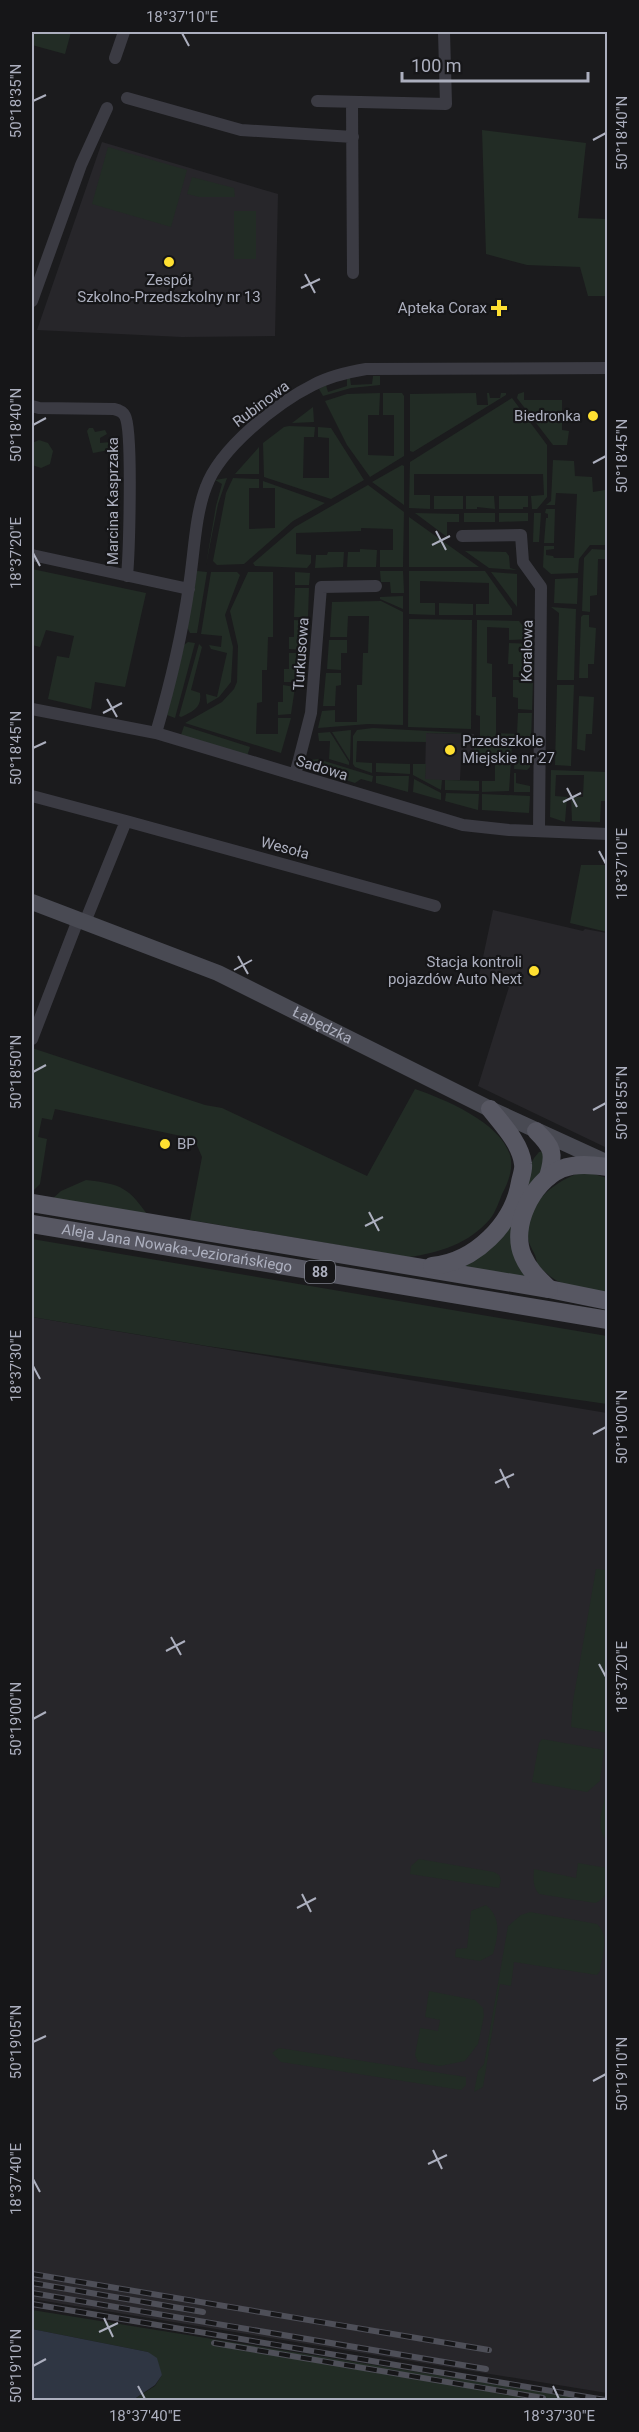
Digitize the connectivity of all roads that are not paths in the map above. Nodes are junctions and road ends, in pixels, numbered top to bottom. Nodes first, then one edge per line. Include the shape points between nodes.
1 (124, 32) edge
2 (444, 32) edge
3 (114, 58) dead end
4 (127, 98) dead end
5 (317, 102) dead end
6 (352, 102) junction
7 (107, 108) dead end
8 (353, 136) junction
9 (353, 273) dead end
10 (32, 301) edge
11 (608, 368) edge
12 (32, 406) edge
13 (462, 536) dead end
14 (32, 555) edge
15 (127, 576) junction
16 (375, 586) dead end
17 (189, 589) junction
18 (32, 709) edge
19 (156, 733) junction
20 (295, 775) junction
21 (32, 796) edge
22 (126, 821) junction
23 (539, 831) junction
24 (608, 834) edge
25 (32, 902) edge
26 (435, 906) dead end
27 (82, 921) junction
28 (32, 1039) edge
29 (490, 1109) junction
30 (548, 1139) junction
31 (523, 1164) junction
32 (608, 1165) edge
33 (548, 1177) junction
34 (32, 1203) edge
35 (32, 1224) edge
36 (420, 1268) junction
37 (549, 1289) junction
38 (608, 1301) edge
39 (608, 1320) edge

1 - 3 street
2 - 6 street via 446,104
4 - 8 street via 241,130
5 - 6 street
6 - 8 street
7 - 10 street via 81,165
8 - 9 street
11 - 17 street, Rubinowa via 366,369 315,384 249,431 219,461 203,495
12 - 15 street, Marcina Kasprzaka via 114,409 125,416 129,490
13 - 23 street, Koralowa via 521,536 523,562 541,587
14 - 15 street
15 - 17 street
16 - 20 street, Turkusowa via 321,587 311,713
17 - 19 street, Rubinowa
18 - 19 street, Sadowa
19 - 20 street, Sadowa
20 - 23 street, Sadowa via 463,825
21 - 22 street, Wesoła
22 - 26 street, Wesoła
22 - 27 street
23 - 24 street, Sadowa
25 - 27 street, Łabędzka
27 - 28 street
27 - 29 street, Łabędzka via 237,982
29 - 30 street, Łabędzka
29 - 31 main road via 515,1143
30 - 31 main road via 533,1149
30 - 32 street, Łabędzka
30 - 33 main road via 552,1162
31 - 36 main road via 511,1209 482,1246 445,1265
32 - 33 main road via 573,1165
33 - 37 main road via 534,1195 518,1230 522,1254 530,1270
34 - 36 main road
35 - 39 main road, Aleja Jana Nowaka-Jeziorańskiego / 88
36 - 37 main road
37 - 38 main road

